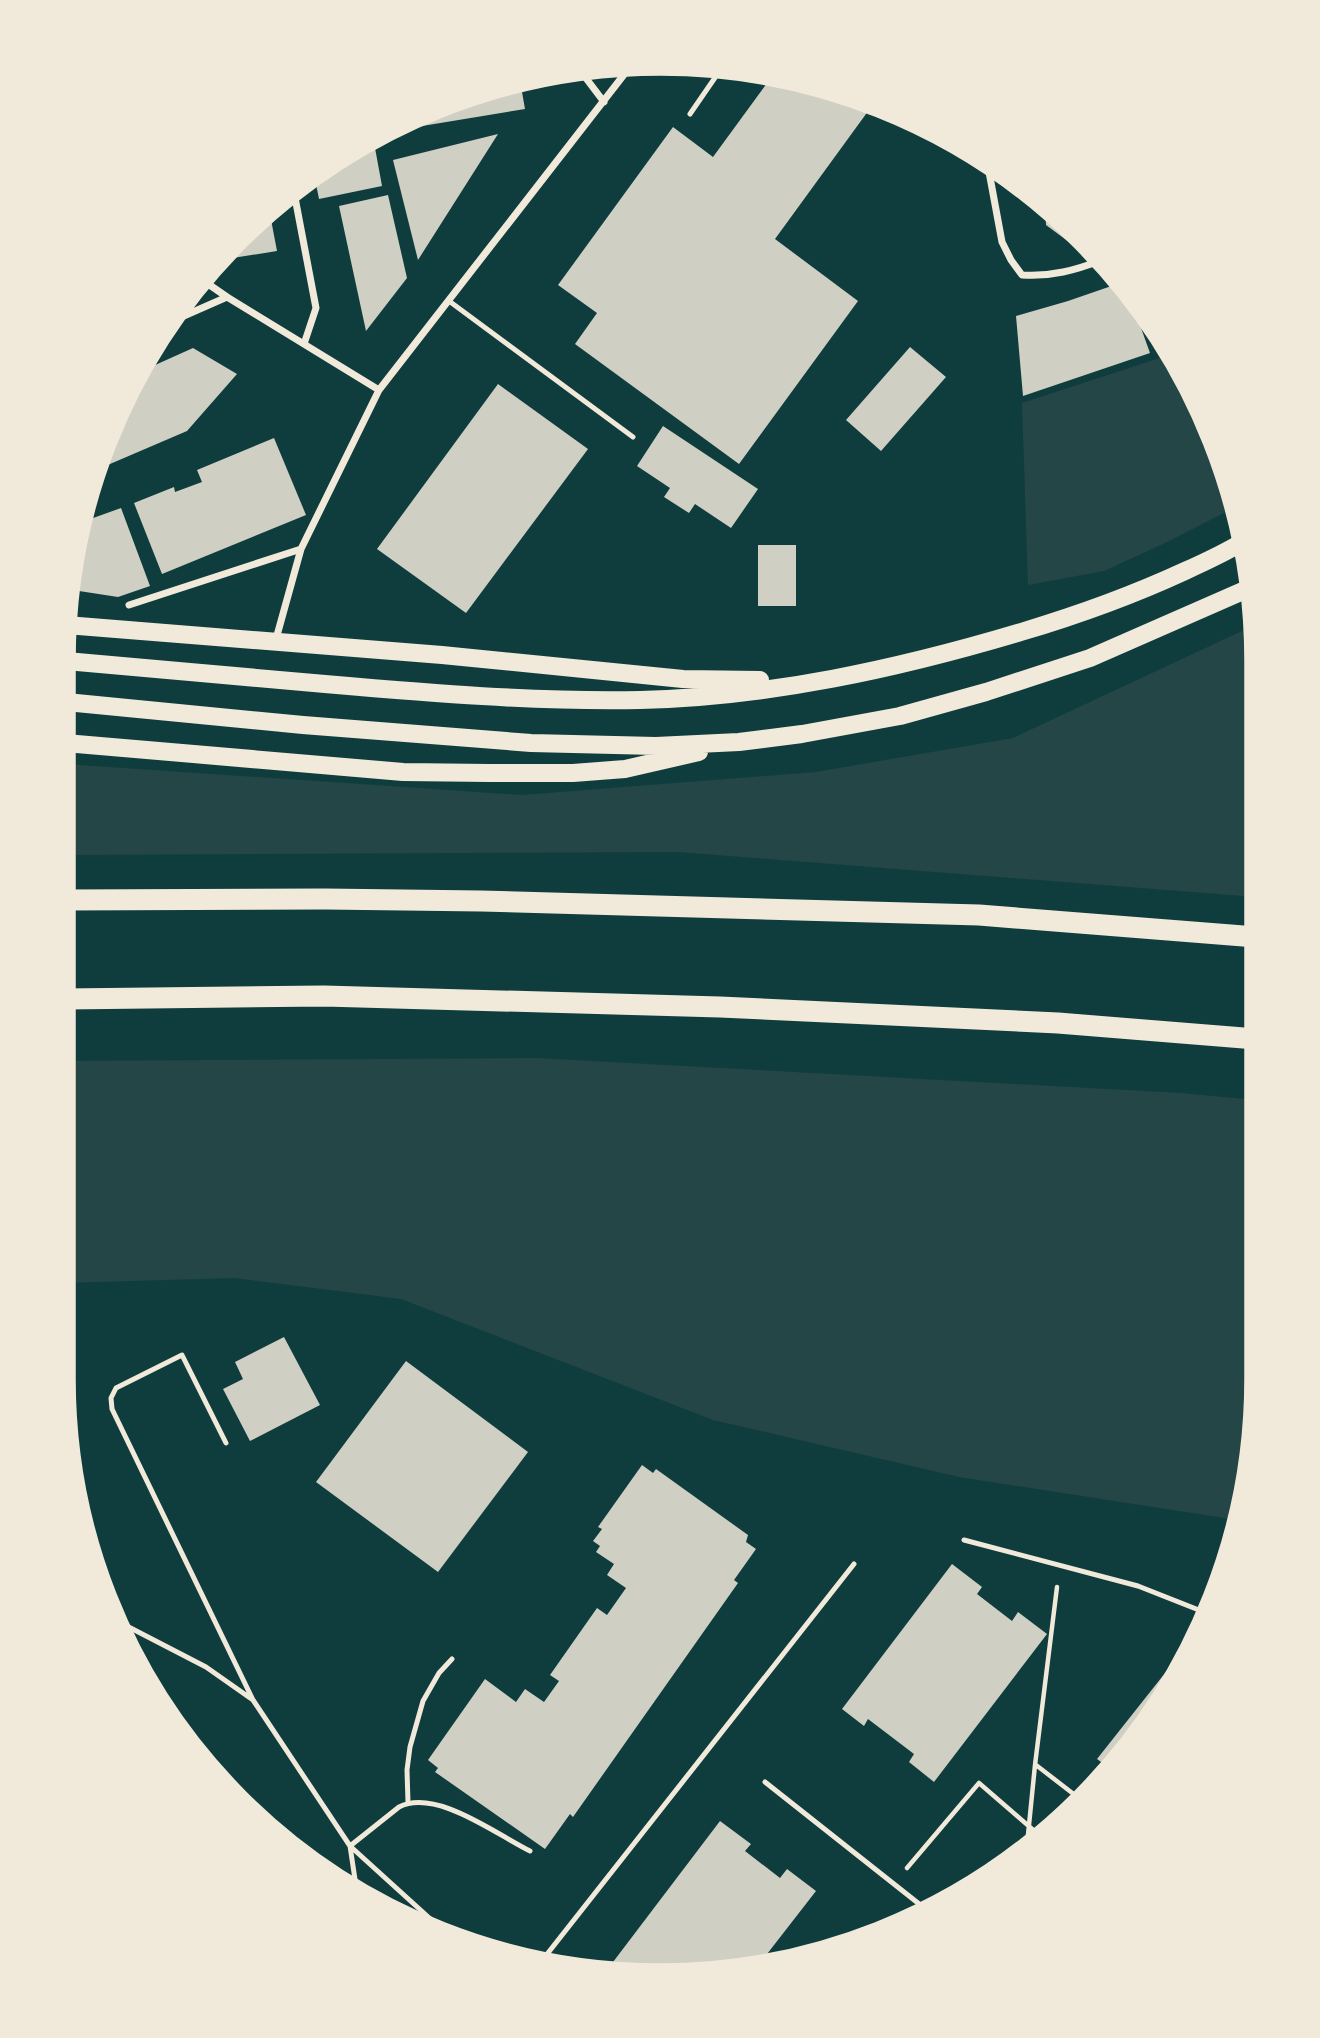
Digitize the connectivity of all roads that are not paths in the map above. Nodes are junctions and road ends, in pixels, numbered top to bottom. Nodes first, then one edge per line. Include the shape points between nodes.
1 (624, 75) edge
2 (716, 77) edge
3 (586, 79) edge
4 (604, 102) junction
5 (690, 114) dead end
6 (992, 176) edge
7 (296, 201) edge
8 (1092, 264) edge
9 (209, 285) edge
10 (227, 297) junction
11 (449, 301) junction
12 (186, 315) edge
13 (304, 344) junction
14 (379, 390) junction
15 (633, 437) dead end
16 (1235, 547) edge
17 (301, 549) junction
18 (1242, 591) edge
19 (129, 605) dead end
20 (75, 626) edge
21 (275, 641) junction
22 (74, 662) edge
23 (820, 681) junction
24 (74, 703) edge
25 (739, 742) junction
26 (74, 744) edge
27 (74, 900) edge
28 (1246, 936) edge
29 (74, 999) edge
30 (1246, 1038) edge
31 (226, 1443) dead end
32 (964, 1540) dead end
33 (854, 1564) dead end
34 (1198, 1610) edge
35 (130, 1628) edge
36 (452, 1659) dead end
37 (253, 1700) junction
38 (765, 1782) dead end
39 (408, 1802) junction
40 (350, 1846) junction
41 (530, 1852) dead end
42 (355, 1879) edge
43 (918, 1904) edge
44 (427, 1916) edge
45 (548, 1953) edge

1 - 4 street
2 - 5 lane
3 - 4 street
4 - 11 street
6 - 8 street via 1002,242 1022,275 1073,271
7 - 13 street via 316,308
9 - 10 street
10 - 12 street
10 - 13 street
11 - 14 street
11 - 15 lane
13 - 14 street
14 - 17 street
16 - 23 main road via 1087,612 960,650
17 - 19 street
17 - 21 street
18 - 25 main road via 1102,653 986,692 900,716
20 - 21 main road
21 - 23 main road via 683,679
22 - 23 main road via 552,699 642,700
24 - 25 main road via 531,743 656,746
25 - 26 main road via 625,769 573,773 403,772
27 - 28 highway via 455,901 951,915
29 - 30 highway via 324,996 720,1007 1058,1023
31 - 37 lane via 182,1355 117,1388 111,1398 112,1409
32 - 34 lane via 1138,1586
33 - 45 lane
35 - 37 lane via 206,1667
36 - 39 lane via 423,1701 410,1747
37 - 40 lane
38 - 43 lane
39 - 40 lane
39 - 41 lane via 449,1808
40 - 42 lane
40 - 44 lane

